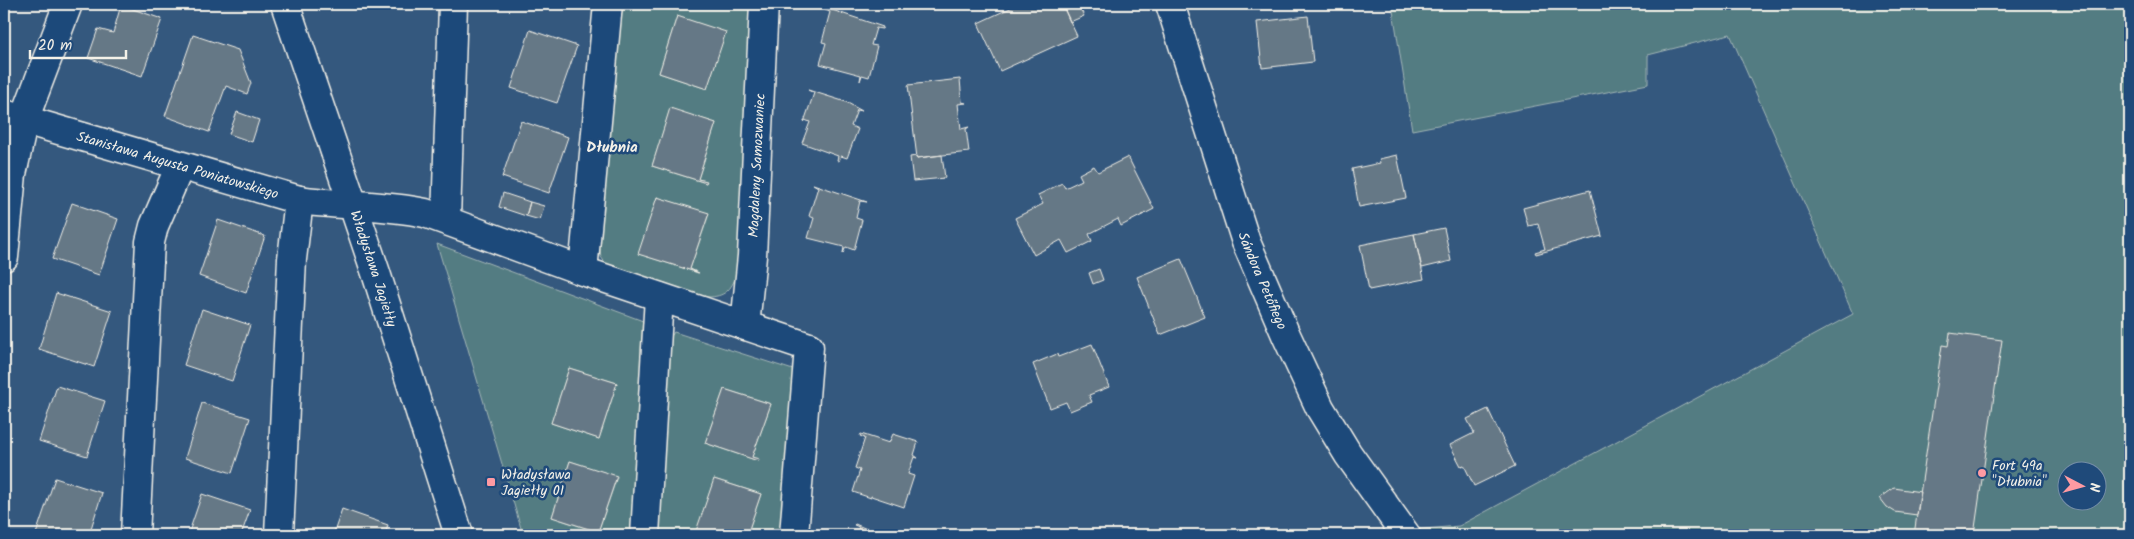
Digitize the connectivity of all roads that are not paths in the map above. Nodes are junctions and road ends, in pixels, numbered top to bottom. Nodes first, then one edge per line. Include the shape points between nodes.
1 (68, 4) edge
2 (284, 4) edge
3 (453, 4) edge
4 (608, 4) edge
5 (764, 4) edge
6 (1170, 4) edge
7 (14, 117) edge
8 (180, 166) junction
9 (299, 200) junction
10 (354, 206) junction
11 (446, 219) junction
12 (4, 257) edge
13 (582, 271) junction
14 (659, 297) junction
15 (745, 326) junction
16 (135, 535) edge
17 (279, 535) edge
18 (459, 535) edge
19 (645, 535) edge
20 (794, 535) edge
21 (1406, 535) edge

1 - 7 street
2 - 10 street, Władysława Jagiełły
3 - 11 street
4 - 13 street
5 - 15 street, Magdaleny Samozwaniec via 752,256
6 - 21 street, Sándora Petőfiego via 1246,242 1286,335 1320,408 1348,454
7 - 8 street, Stanisława Augusta Poniatowskiego
7 - 12 street
8 - 9 street, Stanisława Augusta Poniatowskiego
8 - 16 street via 150,242
9 - 10 street, Stanisława Augusta Poniatowskiego
9 - 17 street via 292,259
10 - 11 street via 402,208
10 - 18 street, Władysława Jagiełły
11 - 13 street
13 - 14 street
14 - 15 street
14 - 19 street
15 - 20 street via 809,347

